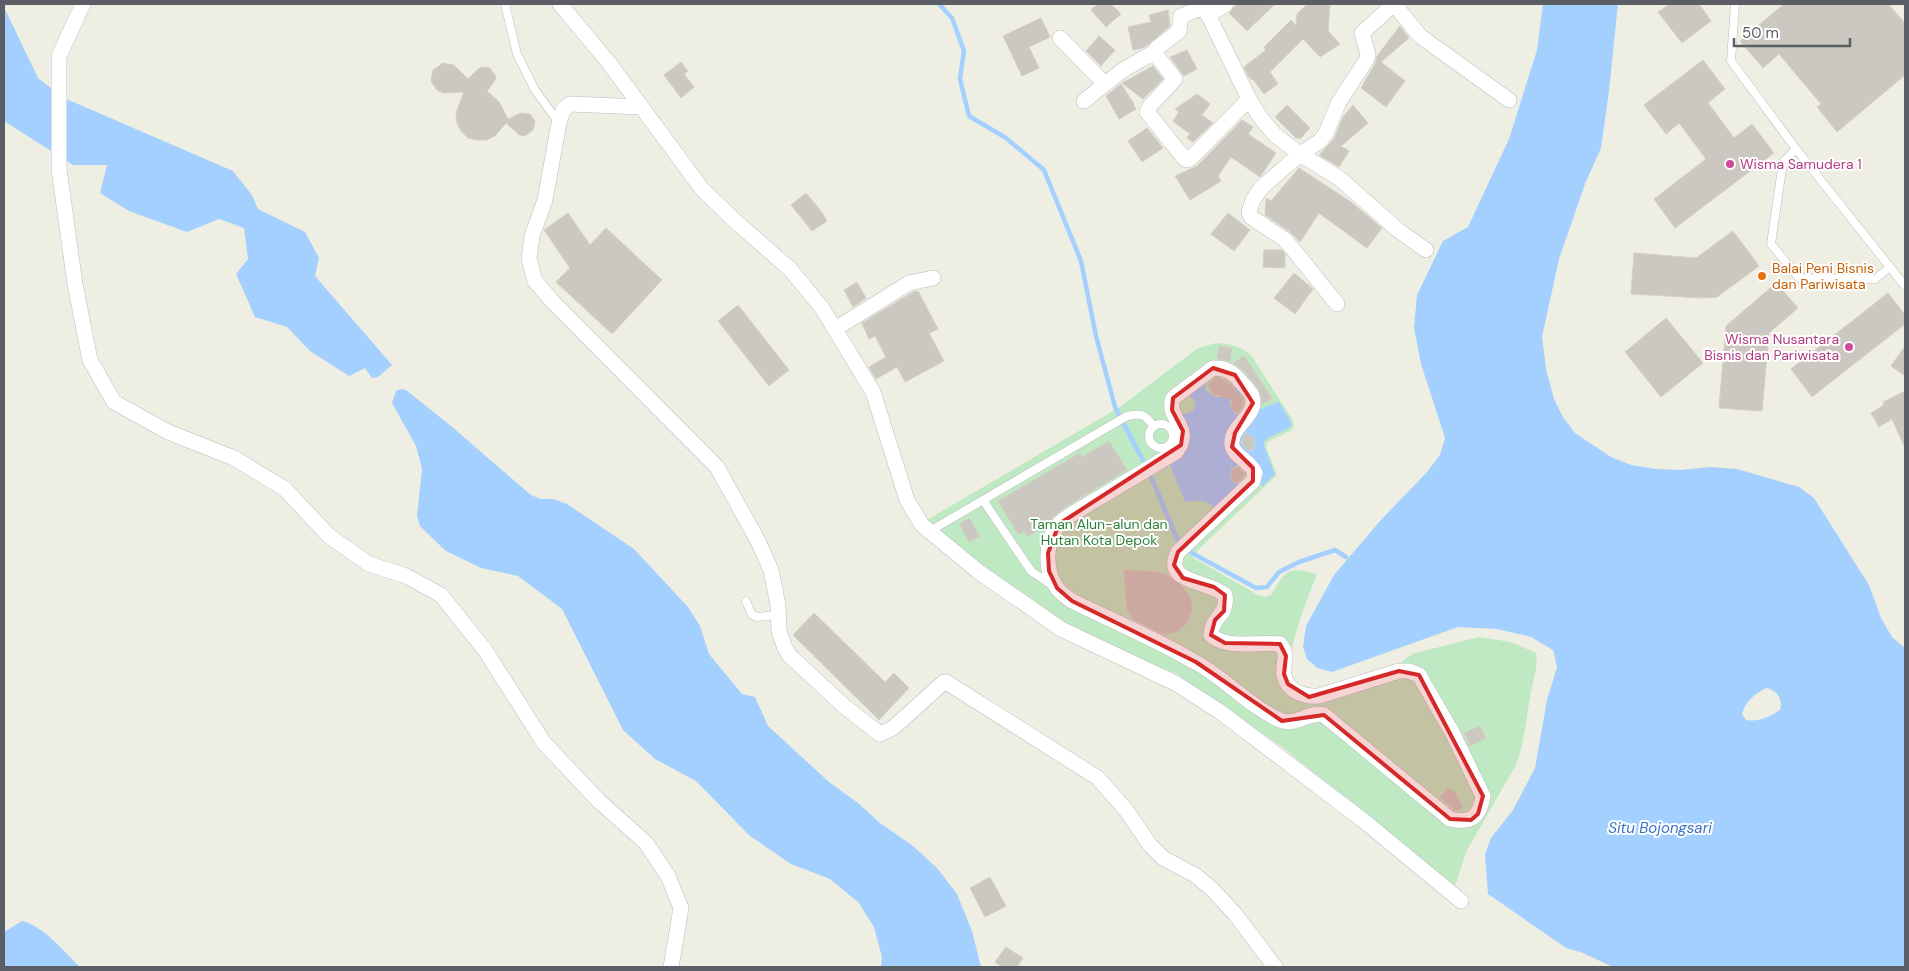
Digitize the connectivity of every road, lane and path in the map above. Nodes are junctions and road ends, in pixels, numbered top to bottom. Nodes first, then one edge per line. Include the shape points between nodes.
1 (83, 4) edge
2 (505, 4) edge
3 (560, 4) edge
4 (1226, 4) edge
5 (1394, 4) edge
6 (1735, 4) edge
7 (1205, 9) edge
8 (1060, 38) dead end
9 (1156, 51) junction
10 (1105, 84) junction
11 (1249, 99) junction
12 (1509, 100) dead end
13 (1084, 101) dead end
14 (641, 107) junction
15 (558, 122) junction
16 (1796, 149) junction
17 (1303, 152) junction
18 (1426, 250) dead end
19 (1890, 267) junction
20 (933, 278) dead end
21 (1905, 286) edge
22 (1337, 304) dead end
23 (836, 329) junction
24 (1154, 426) dead end
25 (983, 500) junction
26 (930, 531) junction
27 (1057, 588) junction
28 (746, 601) dead end
29 (778, 615) junction
30 (1461, 901) dead end
31 (671, 967) edge
32 (1275, 967) edge

1 - 31 street via 59,56 59,169 75,284 90,360 114,402 168,432 234,458 285,489 329,536 368,564 406,576 441,595 485,650 544,743 599,801 646,843 668,876 681,908
2 - 15 lane via 517,54 535,90
3 - 14 street
4 - 7 street
5 - 12 street via 1420,36
5 - 17 street via 1362,33 1367,59 1334,111 1326,133
6 - 16 lane via 1730,61
7 - 9 street via 1181,16 1179,31
7 - 11 street
8 - 10 street
9 - 10 street
9 - 11 street via 1176,79 1147,112 1187,160
10 - 13 street
11 - 17 street via 1274,135
14 - 15 street via 570,104
14 - 23 street via 702,189 800,281
15 - 29 street via 545,200 532,236 529,259 535,280 717,467 771,570 776,585
16 - 19 lane
16 - 19 lane via 1782,162 1770,244 1799,278 1874,279
17 - 18 street
17 - 22 street via 1261,188 1250,205 1249,214 1294,249
19 - 21 lane
20 - 23 street via 909,283
23 - 26 street via 873,392 907,500 922,525
24 - 25 lane via 1146,416 1127,416
25 - 26 lane
25 - 27 lane via 1031,571
26 - 30 street via 979,572 1061,629 1175,683 1218,711 1364,821
27 - 27 street via 1049,571 1048,554 1059,524 1176,452 1181,445 1183,431 1172,410 1173,398 1213,368 1229,370 1252,395 1252,409 1235,433 1232,447 1253,468 1253,482 1178,552 1174,565 1183,578 1214,587 1225,595 1224,612 1215,620 1211,635 1225,643 1280,644 1286,656 1284,674 1288,684 1309,697 1399,671 1419,676 1452,732 1483,796 1482,807 1471,820 1450,819 1324,715 1316,713 1292,722 1282,720 1262,710 1196,662 1072,600
28 - 29 lane via 752,615
29 - 32 street via 781,640 790,656 857,718 880,734 893,728 946,682 1098,778 1156,852 1212,889

